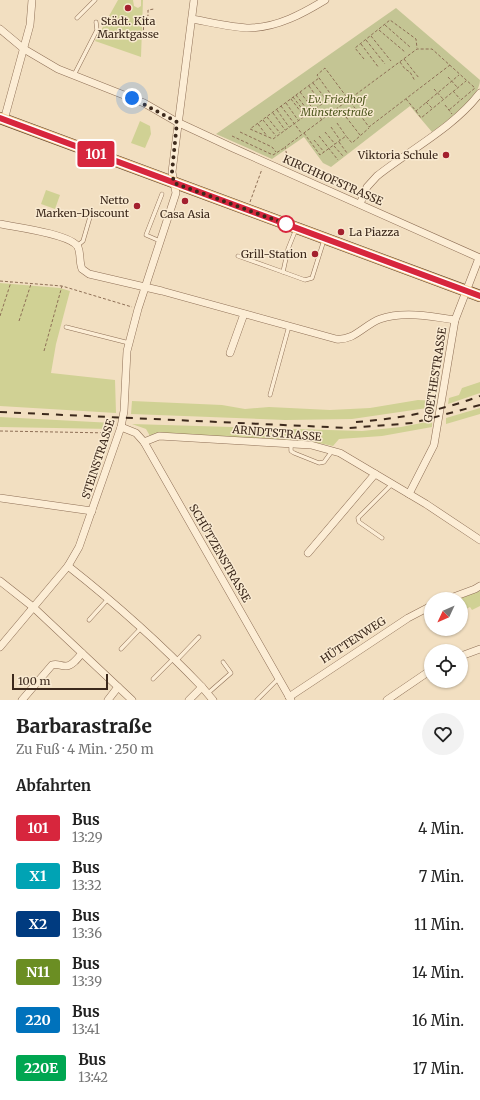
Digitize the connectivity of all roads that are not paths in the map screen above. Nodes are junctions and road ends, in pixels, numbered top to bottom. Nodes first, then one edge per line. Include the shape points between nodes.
1 (32, 0) edge
2 (95, 0) edge
3 (194, 0) edge
4 (325, 0) edge
5 (77, 18) dead end
6 (192, 19) junction
7 (96, 22) dead end
8 (0, 29) edge
9 (24, 49) junction
10 (74, 75) junction
11 (480, 93) edge
12 (2, 119) edge
13 (177, 122) junction
14 (174, 183) junction
15 (162, 194) dead end
16 (360, 204) junction
17 (90, 217) dead end
18 (0, 224) edge
19 (297, 228) junction
20 (325, 239) junction
21 (160, 241) junction
22 (77, 246) junction
23 (238, 256) dead end
24 (479, 257) edge
25 (283, 272) junction
26 (146, 287) junction
27 (466, 291) junction
28 (480, 296) edge
29 (244, 314) junction
30 (455, 320) junction
31 (289, 325) junction
32 (66, 327) dead end
33 (129, 343) junction
34 (230, 353) dead end
35 (270, 396) dead end
36 (120, 430) junction
37 (144, 442) junction
38 (291, 444) junction
39 (333, 450) junction
40 (375, 474) junction
41 (392, 484) junction
42 (409, 494) junction
43 (0, 498) edge
44 (92, 511) junction
45 (382, 538) dead end
46 (480, 540) edge
47 (308, 553) dead end
48 (68, 566) junction
49 (0, 581) edge
50 (480, 586) edge
51 (467, 592) edge
52 (108, 598) junction
53 (33, 607) junction
54 (424, 610) edge
55 (90, 620) dead end
56 (141, 628) junction
57 (199, 637) dead end
58 (0, 647) edge
59 (121, 649) dead end
60 (480, 649) edge
61 (82, 653) junction
62 (468, 653) edge
63 (175, 659) junction
64 (223, 662) dead end
65 (424, 675) edge
66 (279, 678) junction
67 (153, 679) dead end
68 (118, 687) junction
69 (202, 687) junction
70 (207, 694) junction
71 (290, 698) edge
72 (22, 700) edge
73 (108, 700) edge
74 (132, 700) edge
75 (189, 700) edge
76 (213, 700) edge
77 (257, 700) edge
78 (387, 700) edge

1 - 9 street via 30,25
2 - 5 lane
3 - 6 street, STEINSTRASSE
4 - 6 street via 291,19 265,26 249,28
6 - 13 street, STEINSTRASSE
7 - 10 lane via 97,30
8 - 9 street, KIRCHHOFSTRASSE
9 - 10 street, KIRCHHOFSTRASSE via 58,69
9 - 12 street
10 - 13 street, KIRCHHOFSTRASSE via 144,103
11 - 16 street via 447,126 377,176
12 - 14 main road
13 - 14 street, STEINSTRASSE via 172,172
13 - 16 street, KIRCHHOFSTRASSE
14 - 19 main road
14 - 21 street, STEINSTRASSE via 176,193
15 - 21 lane via 146,235
16 - 24 street, KIRCHHOFSTRASSE
17 - 22 lane via 83,241
18 - 22 street via 31,229 72,241
19 - 20 main road
19 - 25 lane via 288,249
20 - 25 lane via 312,278 305,280
20 - 27 main road
21 - 26 street, STEINSTRASSE
22 - 26 street via 82,269 89,274
23 - 25 lane
24 - 27 street, GOETHESTRASSE
26 - 29 street
26 - 33 street, STEINSTRASSE
27 - 28 main road
27 - 30 street, GOETHESTRASSE
29 - 31 street
29 - 34 street
30 - 31 street via 407,315 381,319 344,340
30 - 42 street, GOETHESTRASSE via 434,445
31 - 35 lane
32 - 33 lane
33 - 36 street, STEINSTRASSE via 124,411
36 - 37 street, SCHÜTZENSTRASSE via 136,433
36 - 44 street, STEINSTRASSE
37 - 38 street, ARNDTSTRASSE via 160,436
37 - 66 street, SCHÜTZENSTRASSE
38 - 39 street, ARNDTSTRASSE
38 - 39 lane via 291,451 319,463 324,462
39 - 40 street, ARNDTSTRASSE
40 - 41 street, ARNDTSTRASSE
40 - 47 street
41 - 42 street, ARNDTSTRASSE
41 - 45 lane via 358,518 358,522
42 - 46 street, ARNDTSTRASSE
43 - 44 street
44 - 48 street, STEINSTRASSE via 79,547
48 - 52 street
48 - 53 street, STEINSTRASSE
49 - 53 street
50 - 51 street
52 - 55 lane
52 - 56 street
53 - 58 street, STEINSTRASSE
53 - 61 street
54 - 71 street, HÜTTENWEG
56 - 59 lane
56 - 63 street
57 - 63 lane
60 - 62 street
61 - 68 street
61 - 72 street via 71,665 52,665
63 - 67 lane
63 - 69 street
64 - 70 lane via 231,673
65 - 78 street
66 - 71 street, SCHÜTZENSTRASSE
66 - 77 lane
68 - 73 street
68 - 74 street
69 - 70 street
69 - 75 street
70 - 76 street

